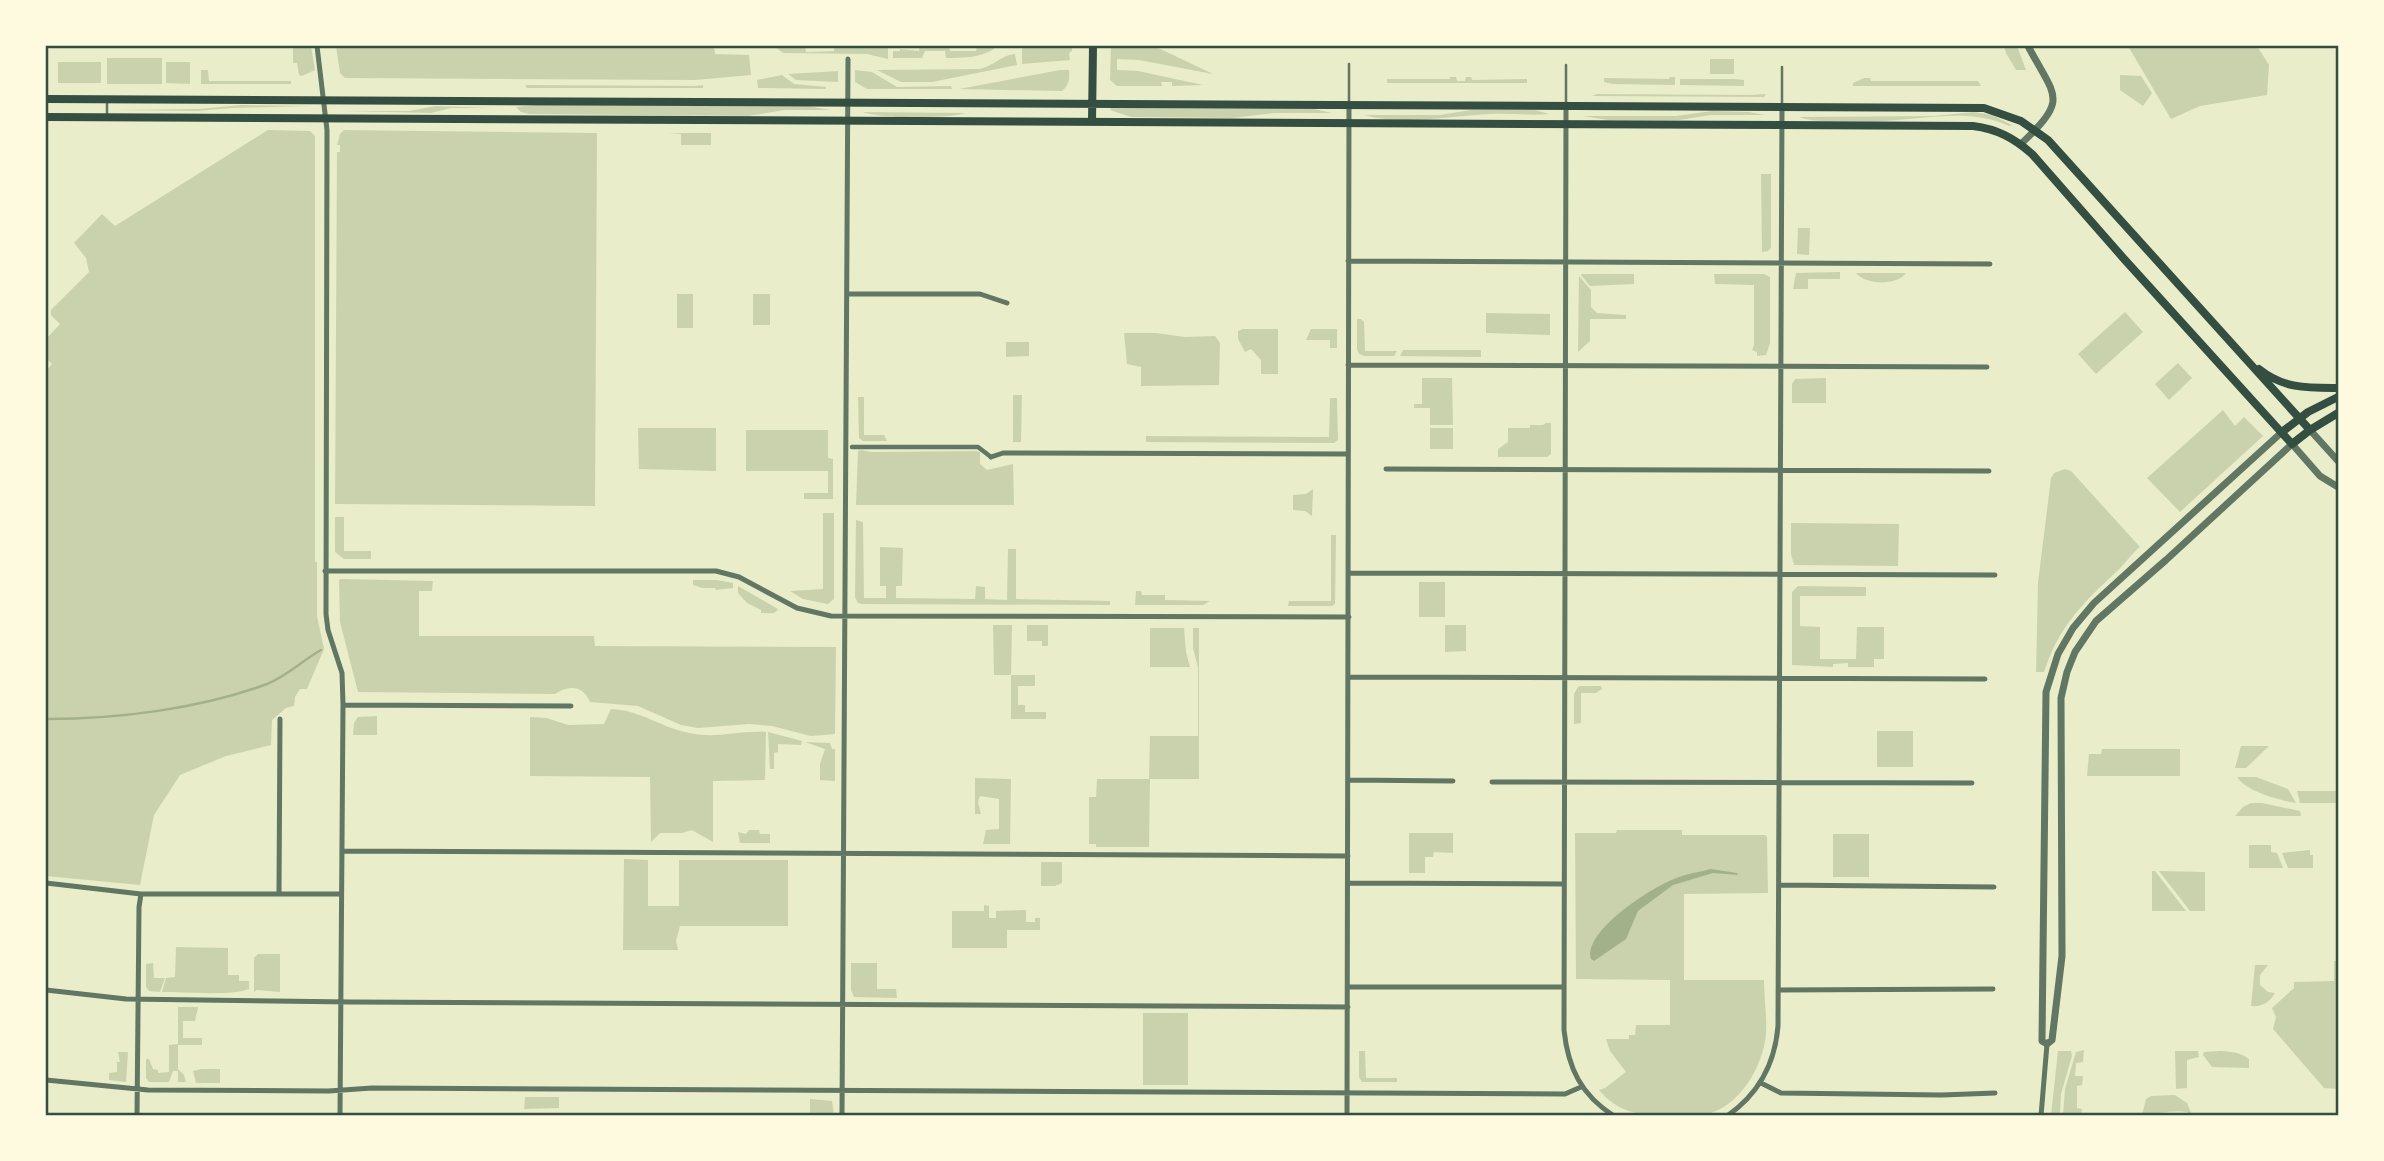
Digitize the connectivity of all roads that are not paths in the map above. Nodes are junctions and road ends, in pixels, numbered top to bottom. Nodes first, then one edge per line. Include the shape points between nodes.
1 (317, 46) edge
2 (1093, 46) edge
3 (2028, 46) edge
4 (848, 60) dead end
5 (1349, 64) dead end
6 (1566, 65) dead end
7 (1782, 67) dead end
8 (46, 99) edge
9 (107, 99) junction
10 (323, 100) junction
11 (506, 100) junction
12 (847, 102) junction
13 (1092, 103) junction
14 (1349, 104) junction
15 (1566, 105) junction
16 (1782, 106) junction
17 (46, 117) edge
18 (107, 117) junction
19 (326, 118) junction
20 (506, 119) junction
21 (847, 121) junction
22 (1091, 122) junction
23 (1349, 123) junction
24 (1566, 125) junction
25 (1783, 126) junction
26 (2036, 130) junction
27 (2021, 144) junction
28 (1348, 261) junction
29 (1565, 261) junction
30 (1783, 262) junction
31 (1990, 264) dead end
32 (847, 294) junction
33 (1007, 303) dead end
34 (2245, 360) junction
35 (1348, 365) junction
36 (1565, 366) junction
37 (1782, 367) junction
38 (1987, 367) dead end
39 (2339, 388) edge
40 (2339, 397) edge
41 (2339, 413) edge
42 (2298, 418) junction
43 (2310, 430) junction
44 (2282, 432) junction
45 (2292, 444) junction
46 (852, 447) dead end
47 (1348, 454) junction
48 (991, 457) joint
49 (2339, 461) edge
50 (1386, 469) dead end
51 (1565, 471) junction
52 (1780, 471) junction
53 (1989, 471) dead end
54 (2339, 487) edge
55 (325, 570) junction
56 (1349, 573) junction
57 (1564, 573) junction
58 (1781, 575) junction
59 (1995, 575) dead end
60 (845, 615) junction
61 (1349, 617) junction
62 (1349, 677) junction
63 (1564, 678) junction
64 (1780, 678) junction
65 (1985, 679) dead end
66 (343, 705) junction
67 (571, 706) dead end
68 (280, 719) dead end
69 (1349, 780) junction
70 (1453, 781) dead end
71 (1492, 782) dead end
72 (1564, 782) junction
73 (1779, 783) junction
74 (1972, 783) dead end
75 (342, 851) junction
76 (844, 853) junction
77 (1348, 856) junction
78 (46, 883) edge
79 (1348, 883) junction
80 (1564, 884) junction
81 (1779, 885) junction
82 (1994, 887) dead end
83 (141, 894) junction
84 (279, 894) junction
85 (341, 894) junction
86 (1563, 987) junction
87 (1348, 988) junction
88 (1993, 989) dead end
89 (46, 990) edge
90 (1778, 990) junction
91 (138, 999) junction
92 (340, 1001) junction
93 (843, 1004) junction
94 (1348, 1007) junction
95 (2047, 1044) junction
96 (46, 1080) edge
97 (1761, 1083) junction
98 (1581, 1087) junction
99 (137, 1090) junction
100 (340, 1090) junction
101 (842, 1091) junction
102 (1348, 1093) junction
103 (1995, 1093) dead end
104 (137, 1115) edge
105 (340, 1115) edge
106 (842, 1115) edge
107 (1347, 1115) edge
108 (1614, 1115) edge
109 (1727, 1115) edge
110 (2041, 1115) edge

1 - 10 street
2 - 13 main road
3 - 26 street via 2054,96 2050,114
4 - 12 street
5 - 14 lane
6 - 15 lane
7 - 16 lane
8 - 9 main road
9 - 10 main road
9 - 18 lane
10 - 11 main road
10 - 19 street
11 - 12 main road
11 - 20 lane
12 - 13 main road
12 - 21 street
13 - 14 main road
13 - 22 main road
14 - 15 main road
14 - 23 street
15 - 16 main road
15 - 24 street
16 - 25 street
16 - 26 main road via 1984,108
17 - 18 main road
18 - 19 main road
19 - 20 main road
19 - 55 street
20 - 21 main road
21 - 22 main road
21 - 32 street
22 - 23 main road
23 - 24 main road
23 - 28 street
24 - 25 main road
24 - 29 street
25 - 27 main road via 1973,126 2002,133
25 - 30 street
26 - 27 street
26 - 34 main road
27 - 44 main road
28 - 29 street
28 - 35 street
29 - 30 street
29 - 36 street
30 - 31 street
30 - 37 street
32 - 33 street via 980,294
32 - 60 street
34 - 39 main road via 2287,386
34 - 42 main road
35 - 36 street
35 - 47 street
36 - 37 street
36 - 51 street
37 - 38 street
37 - 52 street
40 - 42 main road
41 - 43 main road
42 - 43 main road
42 - 44 main road
43 - 45 main road
43 - 49 street
44 - 45 main road
44 - 95 street via 2094,603 2073,628 2053,668 2045,708 2042,1041
45 - 54 street via 2320,476
45 - 95 street via 2106,610 2084,636 2067,671 2060,719 2062,956 2052,1040
46 - 48 street via 978,447
47 - 48 street via 1003,453
47 - 56 street
50 - 51 street
51 - 52 street
51 - 57 street
52 - 53 street
52 - 58 street
55 - 60 street via 716,572 739,577 797,608
55 - 66 street via 328,631 342,673
56 - 57 street
56 - 61 street
57 - 58 street
57 - 63 street
58 - 59 street
58 - 64 street
60 - 61 street
60 - 76 street
61 - 62 street
62 - 63 street
62 - 69 street
63 - 64 street
63 - 72 street
64 - 65 street
64 - 73 street
66 - 67 street
66 - 75 street
68 - 84 street
69 - 70 street
69 - 77 street
71 - 72 street
72 - 73 street
72 - 80 street
73 - 74 street
73 - 81 street
75 - 76 street
75 - 85 street
76 - 77 street
76 - 93 street
77 - 79 street
78 - 83 street
79 - 80 street
79 - 87 street
80 - 86 street
81 - 82 street
81 - 90 street
83 - 84 street
83 - 91 street
84 - 85 street
85 - 92 street
86 - 87 street
86 - 98 street via 1566,1049
87 - 94 street
88 - 90 street
89 - 91 street
90 - 97 street via 1774,1056
91 - 92 street
91 - 99 street
92 - 93 street
92 - 100 street
93 - 94 street
93 - 101 street
94 - 102 street
95 - 110 street
96 - 99 street
97 - 103 street via 1781,1093
97 - 109 street
98 - 102 street via 1564,1094
98 - 108 street
99 - 100 street
99 - 104 street
100 - 101 street
100 - 105 street
101 - 102 street
101 - 106 street
102 - 107 street

